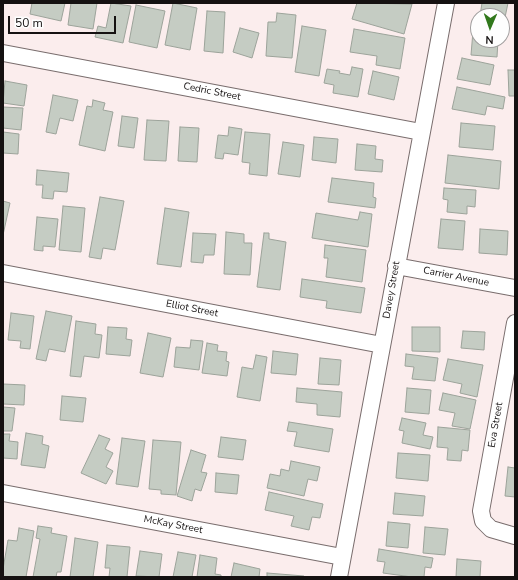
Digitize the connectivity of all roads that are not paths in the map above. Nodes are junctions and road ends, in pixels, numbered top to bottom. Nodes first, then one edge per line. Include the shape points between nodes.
1 (446, 3) edge
2 (3, 53) edge
3 (421, 132) junction
4 (396, 266) junction
5 (3, 273) edge
6 (515, 288) edge
7 (515, 322) edge
8 (382, 345) junction
9 (3, 493) edge
10 (515, 536) edge
11 (342, 557) junction
12 (339, 577) edge

1 - 3 street, Davey Street
2 - 3 street, Cedric Street
3 - 4 street, Davey Street
4 - 6 street, Carrier Avenue
4 - 8 street, Davey Street
5 - 8 street, Elliot Street
7 - 10 street, Eva Street via 482,504 482,516 486,526 499,533
8 - 11 street, Davey Street
9 - 11 street, McKay Street
11 - 12 street, Davey Street

